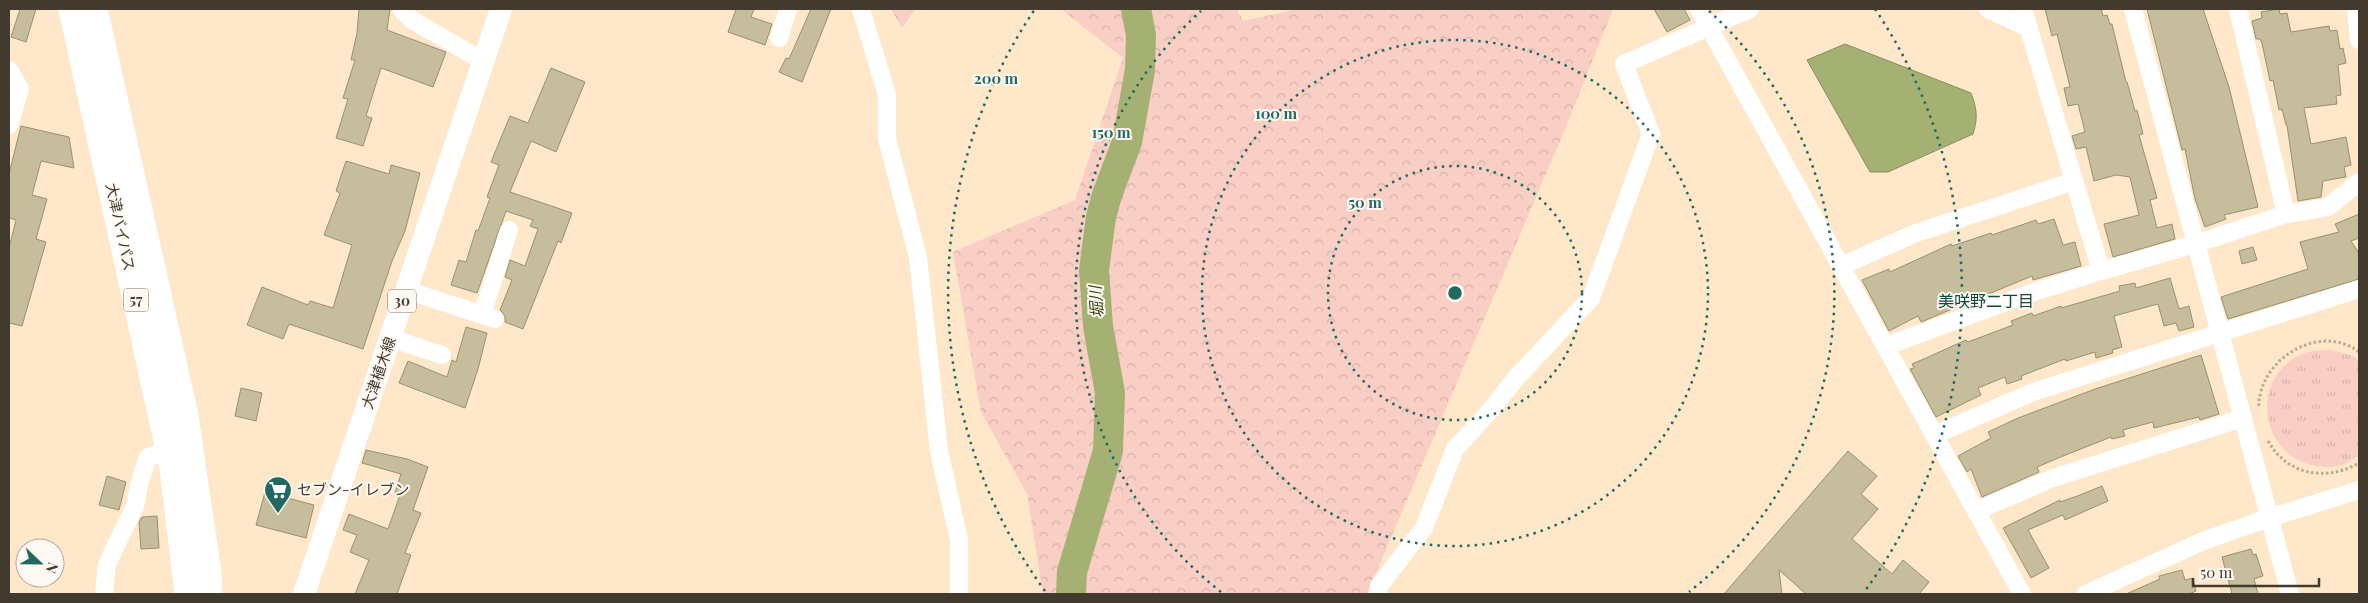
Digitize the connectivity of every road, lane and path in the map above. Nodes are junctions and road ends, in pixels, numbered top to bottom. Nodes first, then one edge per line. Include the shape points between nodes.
1 (71, 9) edge
2 (95, 9) edge
3 (401, 9) edge
4 (501, 9) edge
5 (788, 9) edge
6 (861, 9) edge
7 (1699, 9) edge
8 (1750, 9) edge
9 (1988, 9) edge
10 (2023, 9) edge
11 (2133, 9) edge
12 (2238, 9) edge
13 (2356, 9) edge
14 (1709, 27) junction
15 (2030, 28) junction
16 (779, 38) dead end
17 (2359, 40) edge
18 (483, 61) junction
19 (9, 70) edge
20 (9, 125) edge
21 (2074, 181) junction
22 (2359, 182) edge
23 (2286, 214) junction
24 (509, 230) dead end
25 (2195, 244) junction
26 (1841, 266) junction
27 (2101, 270) junction
28 (2359, 289) edge
29 (406, 290) junction
30 (2221, 333) junction
31 (390, 338) junction
32 (1886, 346) junction
33 (2359, 352) edge
34 (442, 355) dead end
35 (2259, 412) dead end
36 (2242, 418) junction
37 (1934, 435) junction
38 (2265, 436) dead end
39 (168, 451) junction
40 (2359, 463) edge
41 (2359, 490) edge
42 (1976, 510) junction
43 (2269, 518) junction
44 (104, 594) edge
45 (187, 594) edge
46 (210, 594) edge
47 (304, 594) edge
48 (958, 594) edge
49 (1378, 594) edge
50 (2022, 594) edge
51 (2086, 594) edge
52 (2290, 594) edge

1 - 39 highway, 大津バイパス / 57
2 - 46 highway, 大津バイパス / 57 via 186,416 210,574
3 - 18 street via 412,20
4 - 18 main road, 大津植木線 / 30
5 - 16 street
6 - 48 street via 886,95 887,139 918,257 939,451 959,540
7 - 14 street
8 - 14 street
9 - 15 street
10 - 15 street
11 - 25 street
12 - 23 street
13 - 17 street
14 - 26 street
14 - 49 street via 1624,64 1651,134 1591,298 1455,449 1424,528 1379,586
15 - 21 street
18 - 29 main road, 大津植木線 / 30
19 - 20 street via 20,89
21 - 26 street via 1916,234
21 - 27 street
22 - 23 street via 2328,207
23 - 25 street
24 - 29 street via 488,317
25 - 27 street
25 - 30 street
26 - 32 street
27 - 32 street
28 - 30 street
29 - 31 main road, 大津植木線 / 30
30 - 36 street
30 - 37 street via 2033,392
31 - 34 street
31 - 47 main road, 大津植木線 / 30
32 - 37 street
33 - 35 path via 2330,342 2304,345 2281,357 2265,378 2258,403
36 - 42 street via 2053,478
36 - 43 street
37 - 42 street
38 - 40 path via 2274,451 2294,468 2319,474 2345,471
39 - 44 street via 148,457 135,506 107,564
39 - 45 highway, 大津バイパス / 57
41 - 43 street
42 - 50 street
43 - 51 street via 2203,541
43 - 52 street

